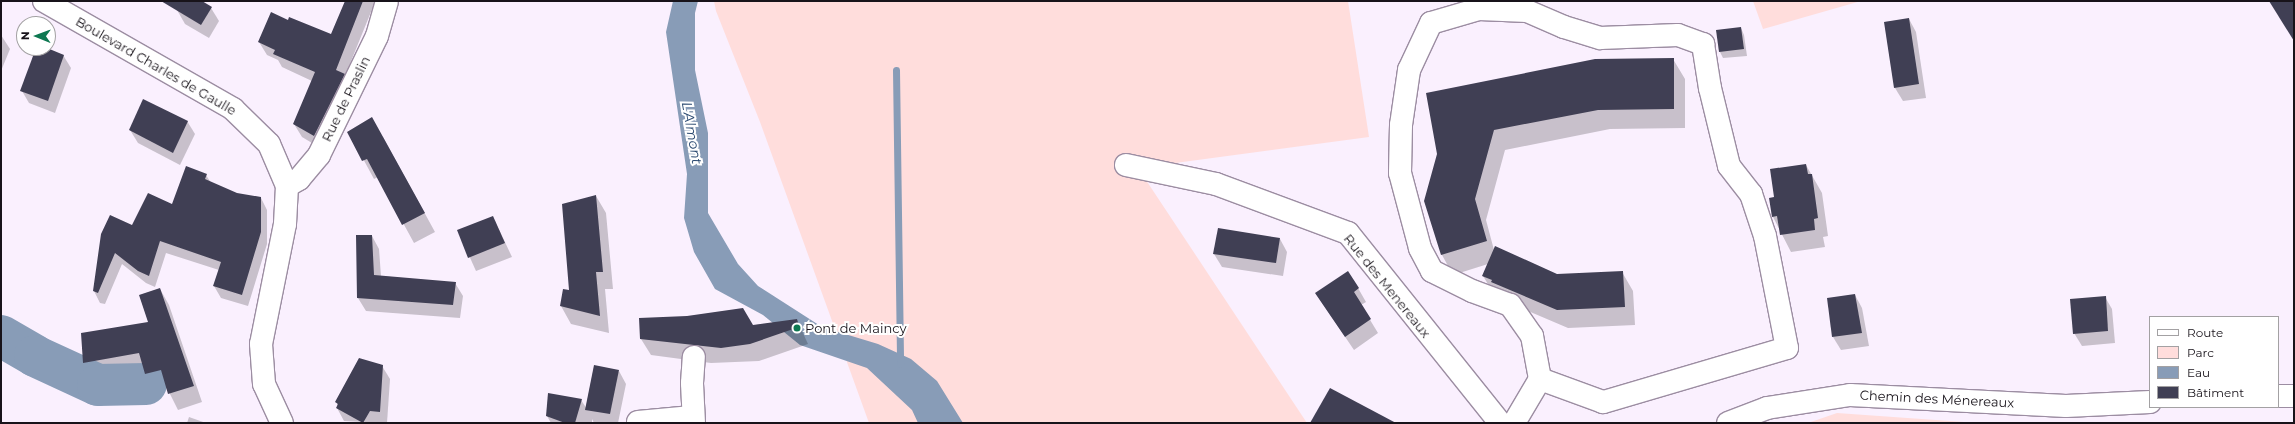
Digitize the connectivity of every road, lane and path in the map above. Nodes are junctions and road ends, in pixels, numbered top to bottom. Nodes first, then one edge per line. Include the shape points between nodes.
1 (44, 1) edge
2 (388, 1) edge
3 (1126, 165) dead end
4 (287, 186) junction
5 (694, 357) dead end
6 (1540, 379) junction
7 (2279, 396) edge
8 (2294, 396) edge
9 (2149, 402) edge
10 (693, 420) edge
11 (638, 422) dead end
12 (282, 423) edge
13 (1500, 423) edge
14 (1514, 423) edge
15 (1728, 423) edge

1 - 4 street, Boulevard Charles de Gaulle via 233,109 269,144
2 - 4 street, Rue de Praslin via 377,36 319,155 299,179
3 - 13 street, Rue des Menereaux via 1216,184 1348,233
4 - 12 street, Boulevard Charles de Gaulle via 286,224 261,344 264,384
5 - 10 street
6 - 6 street via 1603,402 1787,348 1765,236 1751,194 1729,166 1710,88 1703,44 1678,35 1600,38 1564,27 1527,11 1479,9 1431,23 1410,70 1401,125 1400,173 1420,248 1432,271 1472,291 1510,305 1532,336
6 - 14 street
7 - 8 street
9 - 15 street, Chemin des Ménereaux via 2066,406 1850,395 1767,408
10 - 11 street

